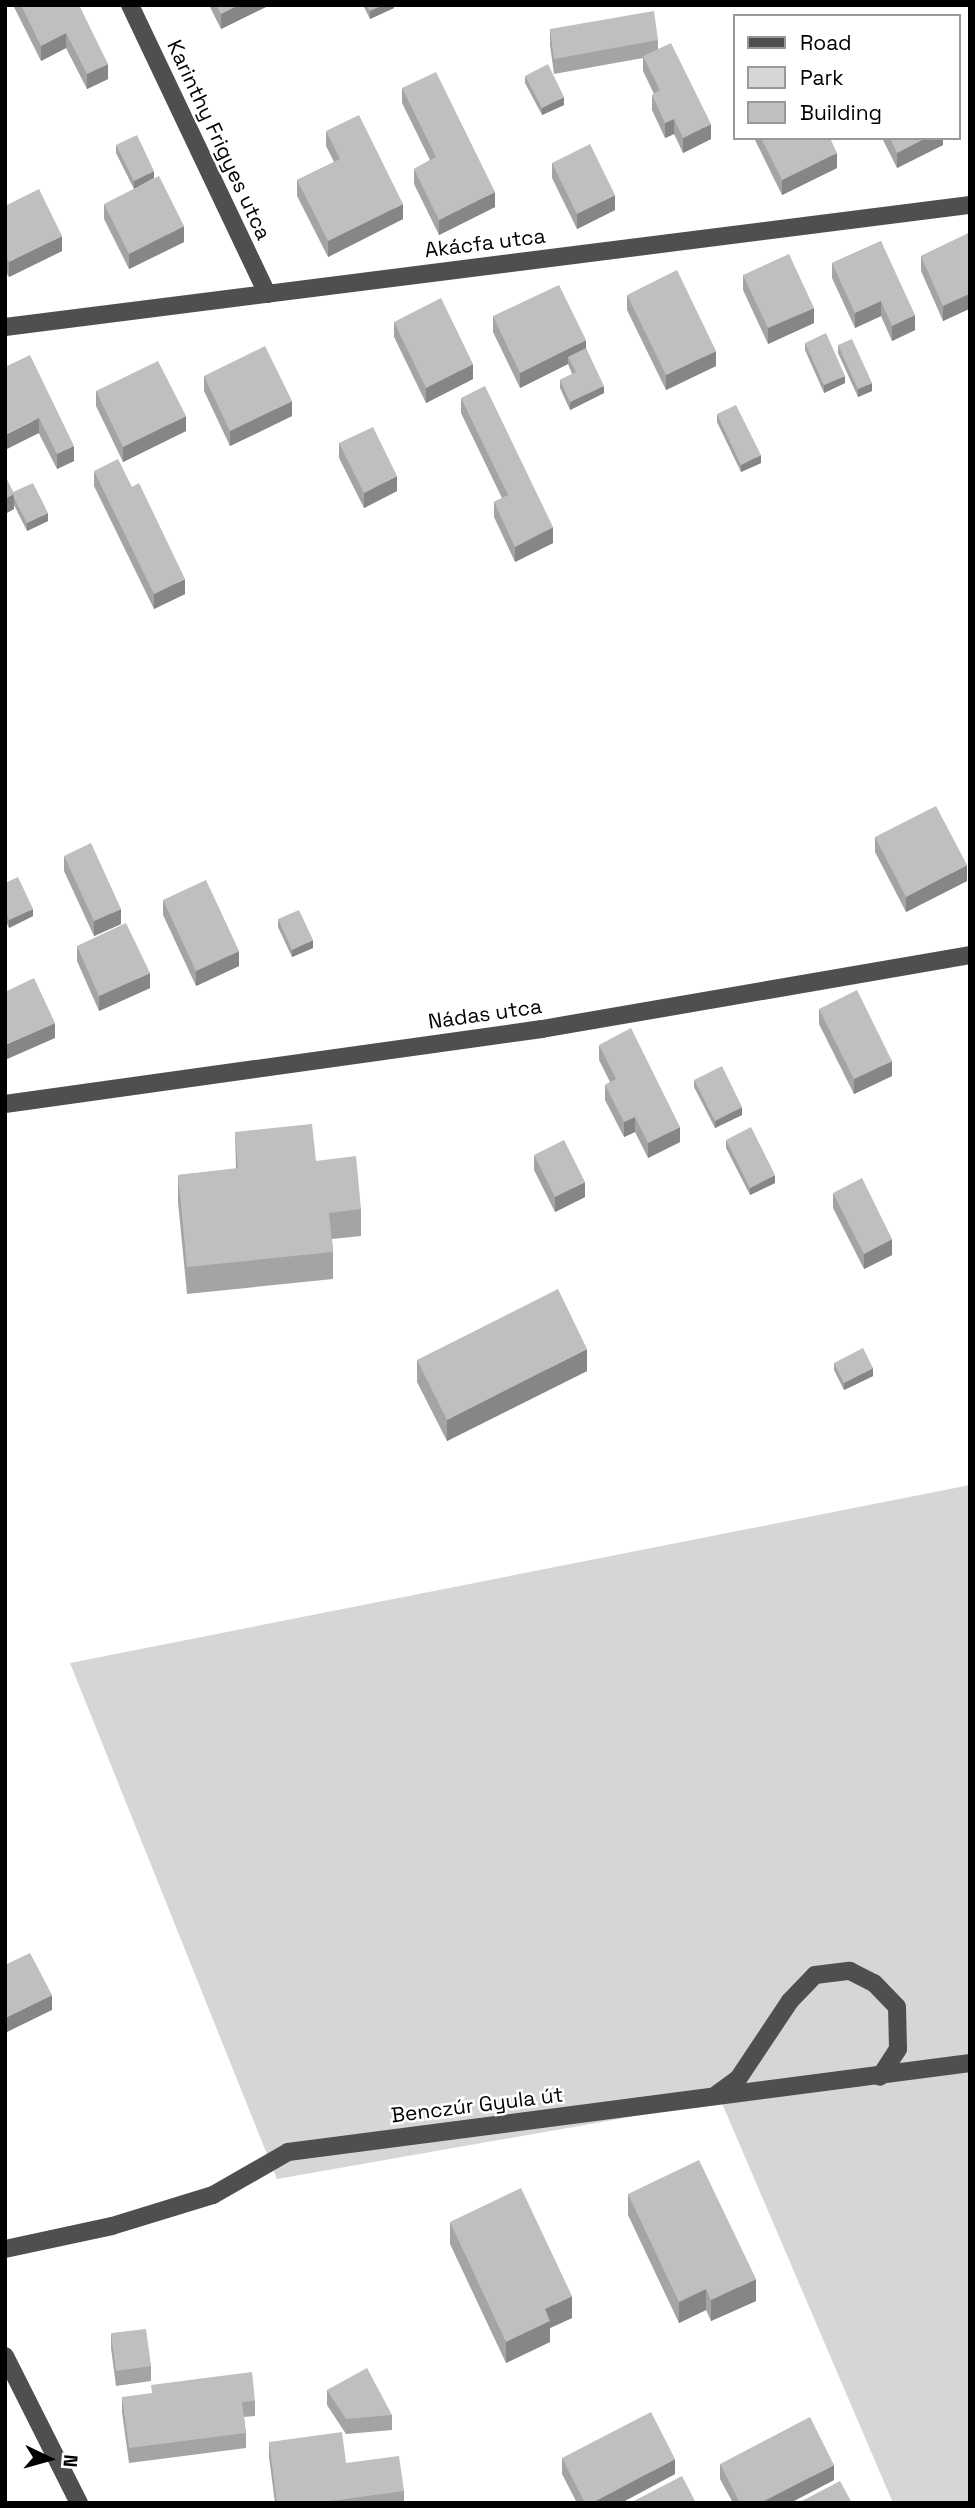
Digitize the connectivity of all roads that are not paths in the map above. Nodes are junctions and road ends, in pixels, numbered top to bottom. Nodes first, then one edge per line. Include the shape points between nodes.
1 (130, 5) edge
2 (970, 205) edge
3 (267, 294) junction
4 (5, 327) edge
5 (970, 955) edge
6 (5, 1104) edge
7 (970, 2063) edge
8 (880, 2077) junction
9 (713, 2096) junction
10 (5, 2249) edge
11 (5, 2356) edge
12 (79, 2503) edge

1 - 3 street, Karinthy Frigyes utca
2 - 3 street, Akácfa utca
3 - 4 street, Akácfa utca
5 - 6 street, Nádas utca via 542,1029
7 - 8 street, Benczúr Gyula út
8 - 9 street, Benczúr Gyula út
8 - 9 street via 898,2049 897,2007 874,1983 850,1971 815,1975 790,2001 738,2079
9 - 10 street, Benczúr Gyula út via 288,2152 213,2195 112,2226
11 - 12 street

